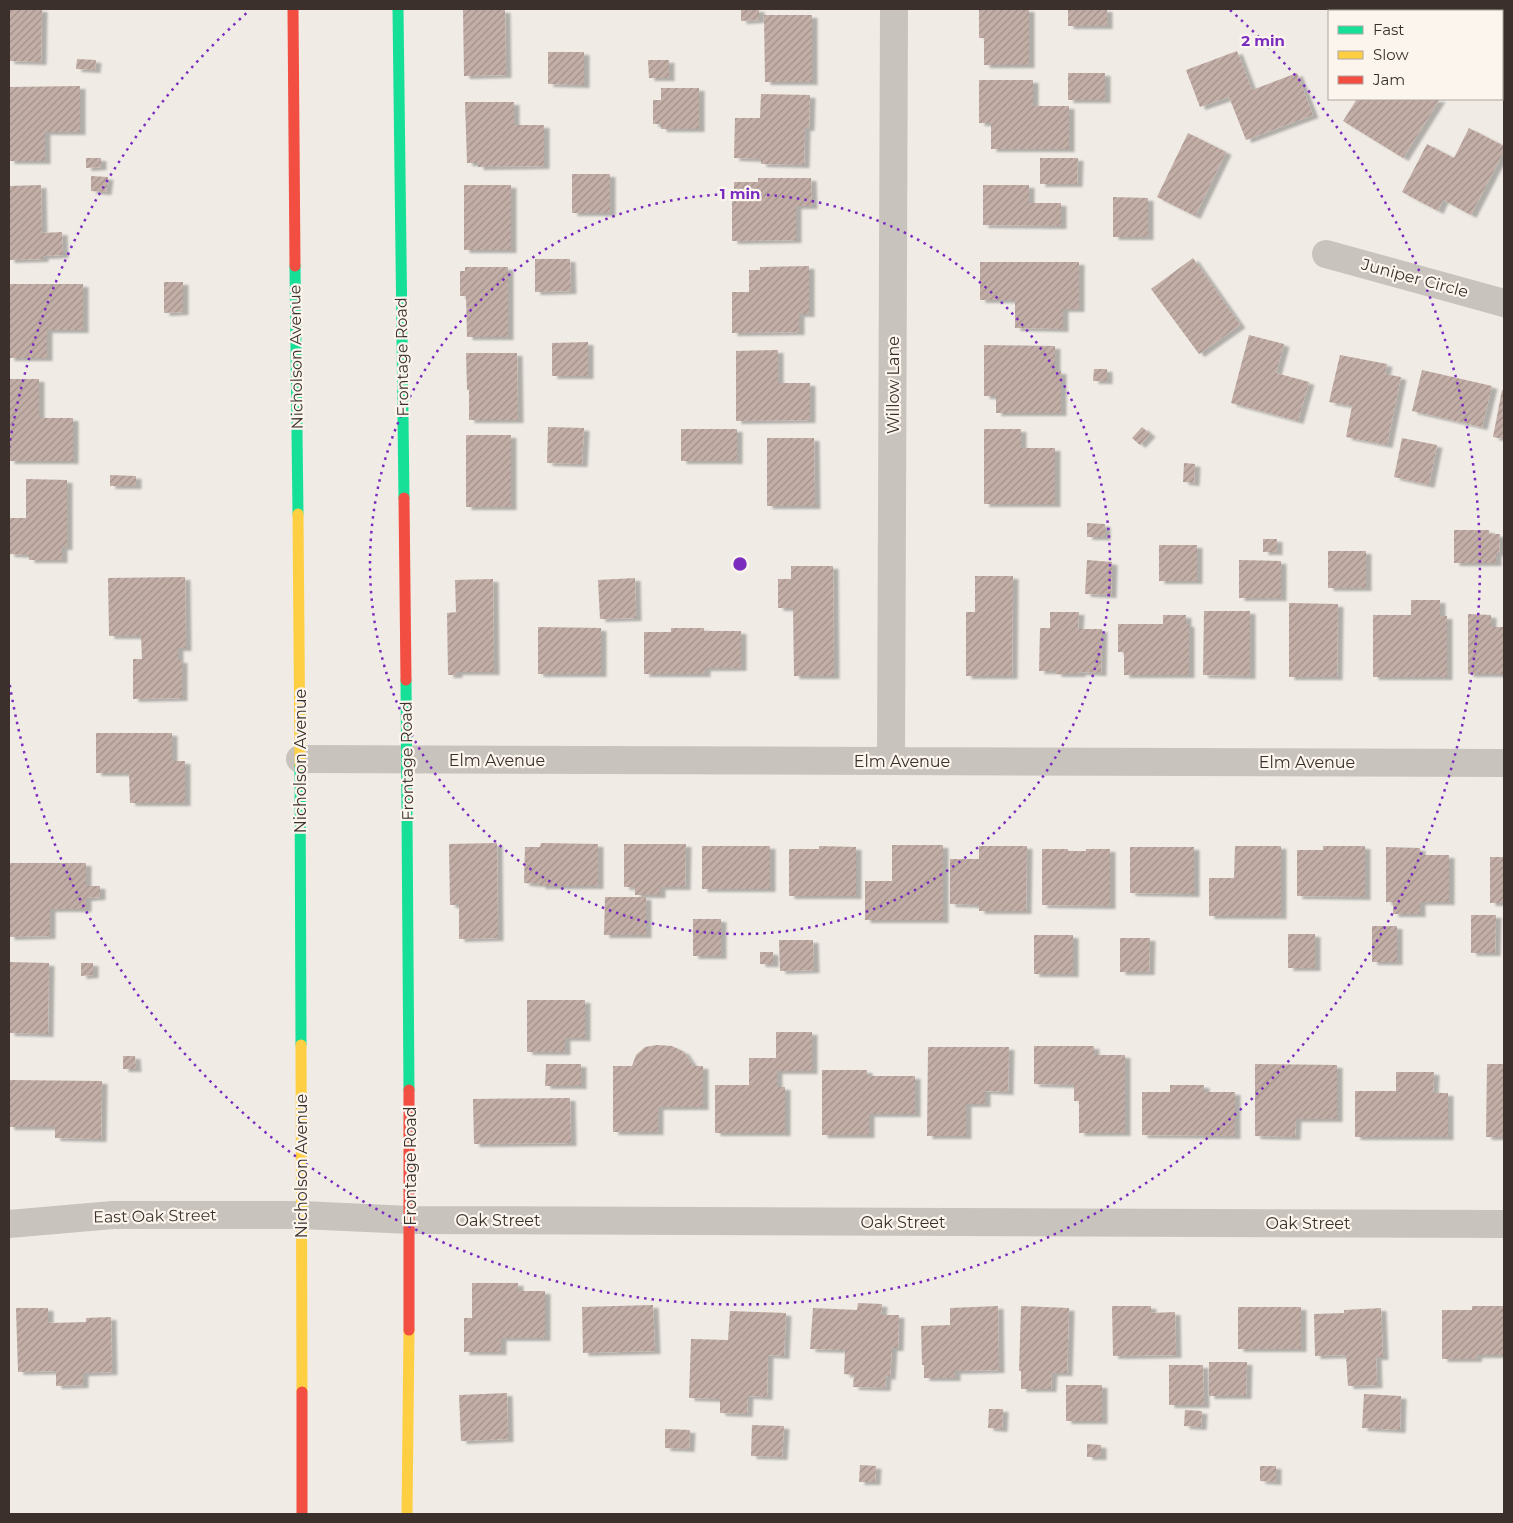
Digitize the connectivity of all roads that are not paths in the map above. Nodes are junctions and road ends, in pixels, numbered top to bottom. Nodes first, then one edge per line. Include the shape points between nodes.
1 (293, 9) edge
2 (398, 9) edge
3 (894, 9) edge
4 (1326, 254) dead end
5 (1504, 303) edge
6 (300, 759) junction
7 (407, 760) junction
8 (891, 761) junction
9 (1504, 763) edge
10 (301, 1215) junction
11 (410, 1220) junction
12 (9, 1224) edge
13 (1504, 1224) edge
14 (302, 1514) edge
15 (407, 1514) edge

1 - 6 main road, Nicholson Avenue
2 - 7 main road, Frontage Road
3 - 8 street, Willow Lane
4 - 5 street, Juniper Circle
6 - 7 street, Elm Avenue
6 - 10 main road, Nicholson Avenue
7 - 8 street, Elm Avenue
7 - 11 main road, Frontage Road
8 - 9 street, Elm Avenue
10 - 11 street, Oak Street
10 - 12 street, East Oak Street via 113,1215
10 - 14 main road, Nicholson Avenue
11 - 13 street, Oak Street
11 - 15 main road, Frontage Road

